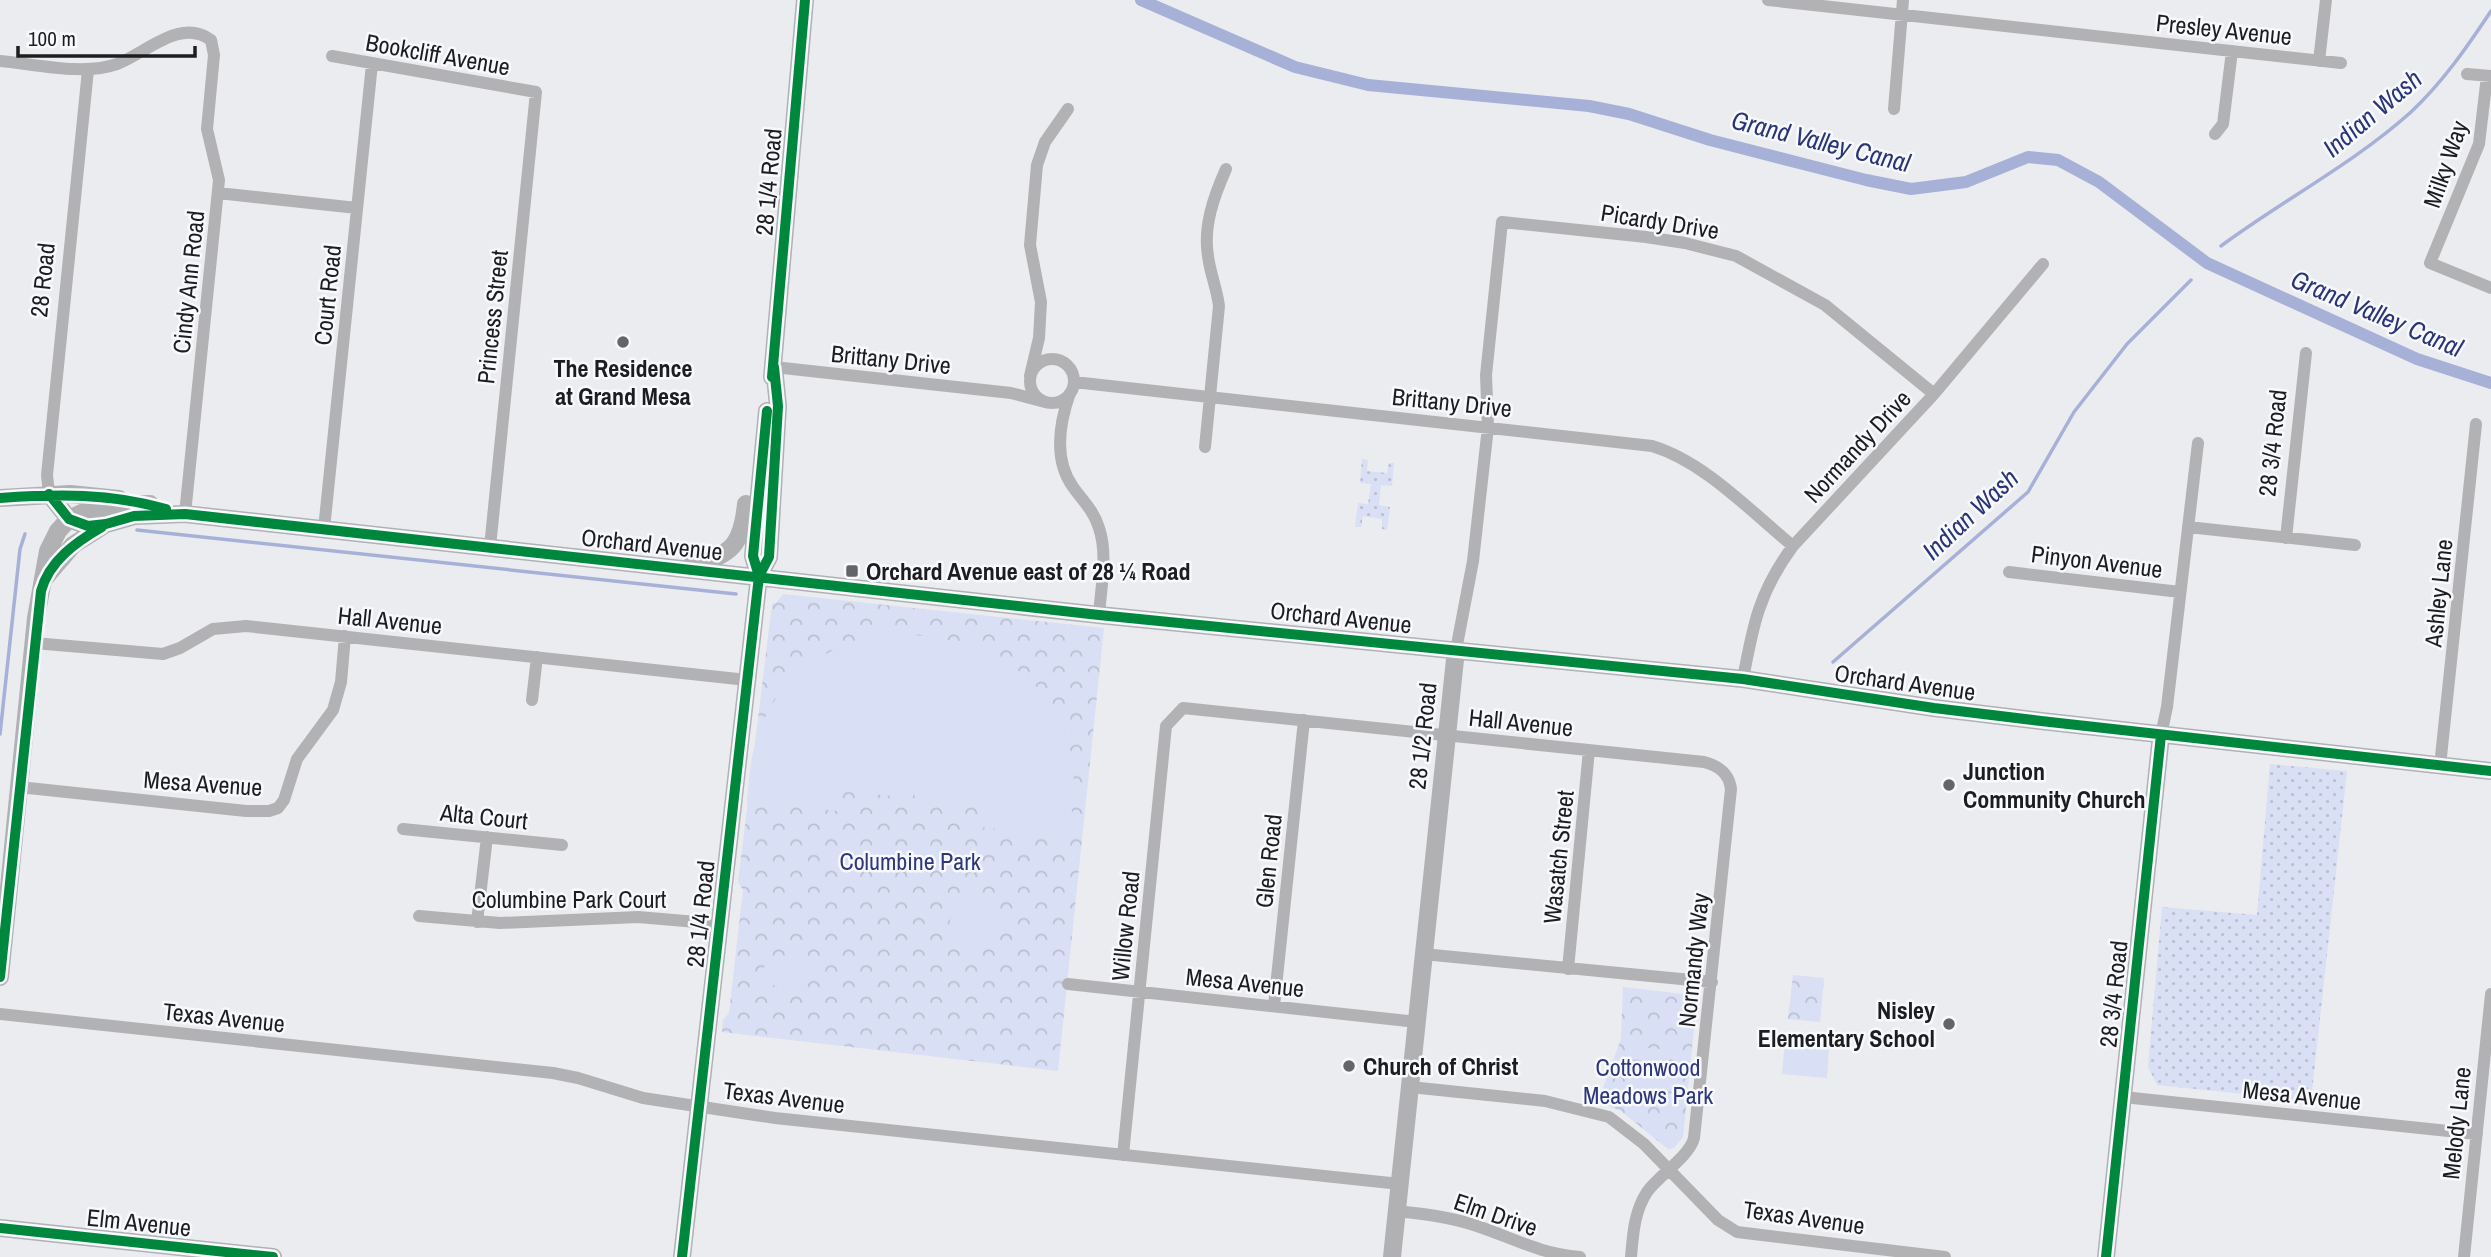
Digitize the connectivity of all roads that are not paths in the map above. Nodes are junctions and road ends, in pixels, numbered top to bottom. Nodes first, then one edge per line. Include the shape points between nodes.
1 (805, 0) edge
2 (1768, 0) edge
3 (1903, 0) edge
4 (2326, 0) edge
5 (1902, 14) junction
6 (2232, 51) junction
7 (332, 55) dead end
8 (0, 61) edge
9 (2319, 61) junction
10 (2341, 63) dead end
11 (372, 64) junction
12 (88, 70) junction
13 (2467, 74) dead end
14 (2489, 76) edge
15 (536, 92) joint
16 (1068, 109) dead end
17 (1894, 109) dead end
18 (2215, 134) dead end
19 (1226, 169) dead end
20 (218, 193) junction
21 (357, 208) junction
22 (1502, 222) joint
23 (2043, 264) dead end
24 (2491, 288) edge
25 (2306, 353) dead end
26 (774, 367) junction
27 (1030, 376) junction
28 (1072, 388) junction
29 (1934, 394) junction
30 (1211, 397) junction
31 (1045, 401) junction
32 (766, 412) junction
33 (2476, 424) dead end
34 (1488, 427) junction
35 (2198, 443) dead end
36 (1205, 447) dead end
37 (49, 494) junction
38 (0, 498) edge
39 (150, 504) junction
40 (185, 514) junction
41 (69, 519) junction
42 (106, 524) junction
43 (2188, 527) junction
44 (324, 529) junction
45 (2286, 538) junction
46 (2355, 545) dead end
47 (1793, 546) junction
48 (490, 547) junction
49 (667, 566) junction
50 (2009, 572) dead end
51 (759, 576) junction
52 (44, 579) junction
53 (2180, 592) junction
54 (1099, 615) junction
55 (345, 636) junction
56 (34, 643) junction
57 (1456, 650) junction
58 (537, 657) junction
59 (1744, 679) junction
60 (747, 680) junction
61 (532, 700) dead end
62 (1184, 708) joint
63 (1304, 720) junction
64 (1447, 735) junction
65 (2161, 735) junction
66 (1589, 750) junction
67 (2440, 766) junction
68 (2491, 771) edge
69 (1726, 774) joint
70 (19, 787) junction
71 (402, 829) dead end
72 (487, 837) junction
73 (562, 845) dead end
74 (419, 916) dead end
75 (477, 922) junction
76 (720, 924) junction
77 (1423, 954) junction
78 (1568, 969) junction
79 (0, 977) edge
80 (1712, 982) junction
81 (1068, 984) dead end
82 (1140, 992) junction
83 (2491, 994) edge
84 (1274, 1006) junction
85 (0, 1014) edge
86 (1417, 1021) junction
87 (1410, 1087) junction
88 (2123, 1097) junction
89 (699, 1108) junction
90 (2477, 1134) junction
91 (1123, 1155) junction
92 (1668, 1169) junction
93 (1400, 1184) junction
94 (1397, 1211) junction
95 (0, 1228) edge
96 (261, 1256) edge
97 (682, 1257) edge
98 (1392, 1257) edge
99 (1580, 1257) edge
100 (1631, 1257) edge
101 (1945, 1257) edge
102 (2106, 1257) edge
103 (2463, 1257) edge

1 - 26 main road, 28 1/4 Road
2 - 5 street, Presley Avenue
3 - 5 street
4 - 9 street
5 - 6 street, Presley Avenue
5 - 17 street
6 - 9 street, Presley Avenue
6 - 18 street via 2223,124
7 - 11 street, Bookcliff Avenue
8 - 12 street
9 - 10 street, Presley Avenue
11 - 15 street, Bookcliff Avenue
11 - 21 street, Court Road
12 - 20 street, Cindy Ann Road via 120,63 181,33 208,37 214,55 207,129 218,170
12 - 37 street, 28 Road via 47,475
13 - 14 street
14 - 24 street, Milky Way via 2479,144 2430,263
15 - 48 street, Princess Street
16 - 27 street via 1045,142 1037,165 1030,245 1041,302
19 - 30 street via 1213,198 1207,239 1219,306
20 - 21 street
20 - 40 street, Cindy Ann Road
21 - 44 street, Court Road
22 - 29 street, Picardy Drive via 1646,237 1736,256 1825,305
22 - 34 street, 28 1/2 Road via 1486,375
23 - 29 street, Normandy Drive
25 - 45 street, 28 3/4 Road
26 - 31 street, Brittany Drive via 1011,393
26 - 32 main road, 28 1/4 Road
26 - 51 main road, 28 1/4 Road via 778,407 769,557
27 - 28 street via 1044,360 1059,359 1070,368
27 - 31 street via 1034,394
28 - 30 street, Brittany Drive
28 - 31 street via 1056,402
28 - 54 street via 1061,422 1061,460 1068,479 1096,518 1102,537
29 - 47 street, Normandy Drive
30 - 34 street, Brittany Drive
30 - 36 street
32 - 49 main road via 751,454 744,526 738,538 715,558
32 - 51 main road, 28 1/4 Road via 753,556
33 - 67 street, Ashley Lane
34 - 47 street, Brittany Drive via 1629,442 1668,451 1699,469
34 - 57 street, 28 1/2 Road via 1473,561
35 - 43 street, 28 3/4 Road
37 - 38 main road, Orchard Avenue
37 - 39 main road, Orchard Avenue
37 - 41 main road
39 - 40 main road, Orchard Avenue
39 - 41 main road via 100,508
40 - 42 main road, Orchard Avenue via 134,516
40 - 44 main road, Orchard Avenue
41 - 42 main road, Orchard Avenue via 88,526
41 - 52 main road via 52,540
42 - 52 main road via 73,545
43 - 45 street, Pinyon Avenue
43 - 53 street, 28 3/4 Road
44 - 48 main road, Orchard Avenue
45 - 46 street, Pinyon Avenue
47 - 59 street, Normandy Drive via 1761,600
48 - 49 main road, Orchard Avenue
49 - 51 main road, Orchard Avenue
50 - 53 street, Pinyon Avenue
51 - 54 main road, Orchard Avenue
51 - 60 main road, 28 1/4 Road
52 - 56 main road
53 - 65 street, 28 3/4 Road
54 - 57 main road, Orchard Avenue
55 - 56 street, Hall Avenue via 227,626 163,654
55 - 58 street, Hall Avenue
55 - 70 street, Mesa Avenue via 333,710 297,759 278,808 246,811
56 - 70 main road
57 - 59 main road, Orchard Avenue
57 - 64 main road, 28 1/2 Road
58 - 60 street, Hall Avenue
58 - 61 street
59 - 65 main road, Orchard Avenue
60 - 76 main road, 28 1/4 Road
62 - 63 street, Hall Avenue
62 - 82 street, Willow Road via 1166,726
63 - 64 street, Hall Avenue
63 - 84 street, Glen Road
64 - 66 street, Hall Avenue
64 - 77 main road, 28 1/2 Road
65 - 67 main road, Orchard Avenue
65 - 88 main road, 28 3/4 Road
66 - 69 street, Hall Avenue via 1704,762
66 - 78 street, Wasatch Street
67 - 68 main road, Orchard Avenue
69 - 80 street, Normandy Way via 1731,799
70 - 79 main road
71 - 72 street, Alta Court
72 - 73 street, Alta Court
72 - 75 street
74 - 75 street, Columbine Park Court
75 - 76 street, Columbine Park Court via 638,918
76 - 89 main road, 28 1/4 Road
77 - 78 street
77 - 86 main road, 28 1/2 Road
78 - 80 street
80 - 92 street, Normandy Way via 1694,1138 1692,1146
81 - 82 street, Mesa Avenue
82 - 84 street, Mesa Avenue
82 - 91 street, Willow Road
83 - 90 street, Melody Lane
84 - 86 street, Mesa Avenue
85 - 89 street, Texas Avenue via 554,1073
86 - 87 main road, 28 1/2 Road
87 - 92 street, Texas Avenue via 1545,1101 1609,1116
87 - 93 main road, 28 1/2 Road
88 - 90 street, Mesa Avenue
88 - 102 main road, 28 3/4 Road
89 - 91 street, Texas Avenue
89 - 97 main road, 28 1/4 Road
90 - 103 street, Melody Lane
91 - 93 street, Texas Avenue
92 - 100 street, Normandy Way via 1641,1203
92 - 101 street, Texas Avenue via 1718,1220 1737,1232
93 - 94 main road, 28 1/2 Road
94 - 98 main road, 28 1/2 Road
94 - 99 street, Elm Drive via 1461,1221 1533,1249
95 - 96 main road, Elm Avenue

